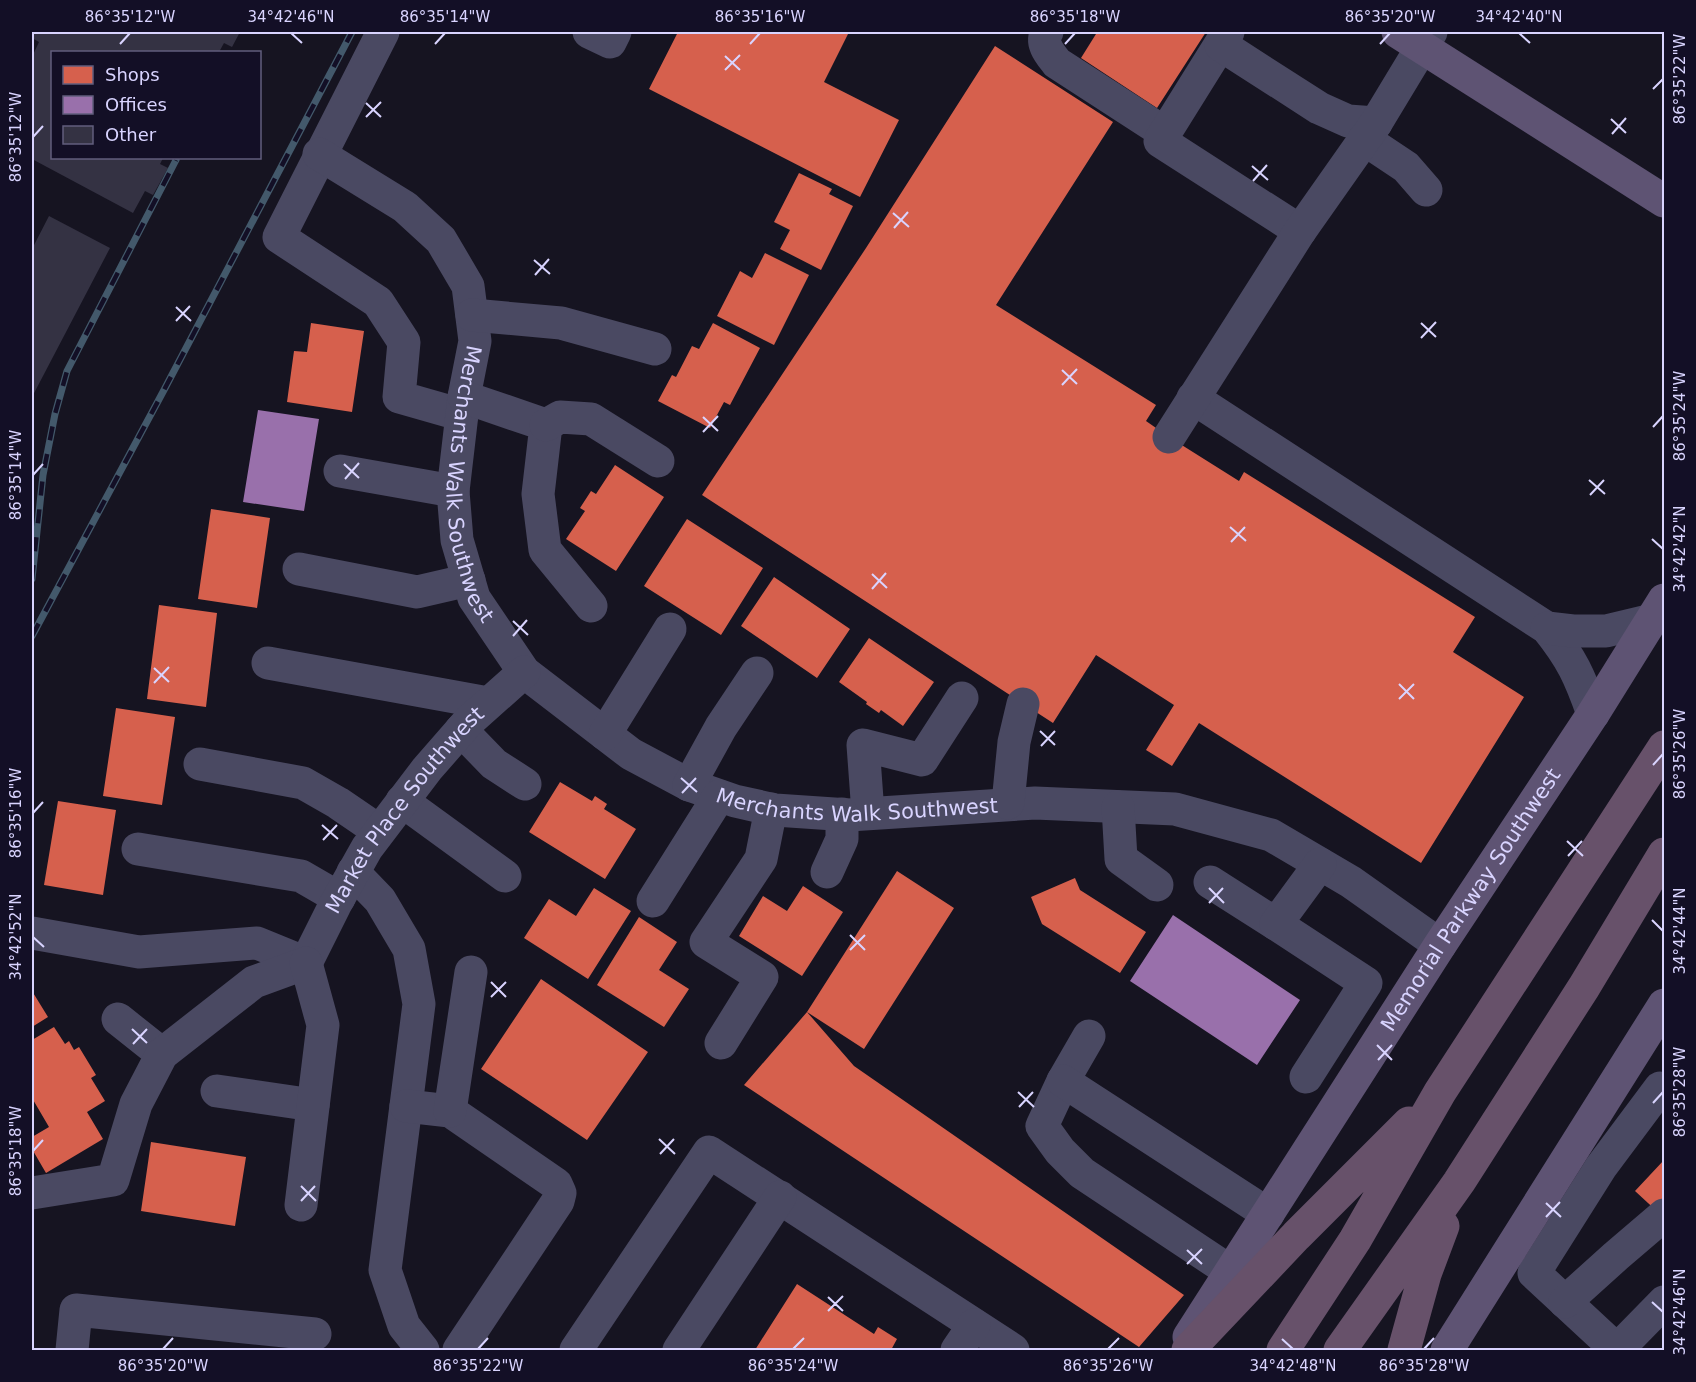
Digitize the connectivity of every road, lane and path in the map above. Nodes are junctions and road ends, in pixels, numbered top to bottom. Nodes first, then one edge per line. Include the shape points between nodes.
1 (383, 32) edge
2 (589, 32) edge
3 (615, 32) edge
4 (1047, 32) edge
5 (1417, 37) edge
6 (1225, 38) edge
7 (1370, 131) junction
8 (1166, 133) junction
9 (320, 154) junction
10 (1426, 190) dead end
11 (1665, 201) edge
12 (1300, 231) junction
13 (472, 315) junction
14 (655, 349) dead end
15 (1193, 398) junction
16 (463, 406) junction
17 (546, 424) junction
18 (1169, 437) dead end
19 (658, 461) dead end
20 (340, 471) dead end
21 (453, 491) junction
22 (299, 569) dead end
23 (469, 580) junction
24 (591, 606) dead end
25 (1658, 610) edge
26 (1547, 628) junction
27 (670, 629) dead end
28 (268, 663) dead end
29 (524, 672) junction
30 (757, 673) dead end
31 (962, 699) dead end
32 (488, 703) junction
33 (1023, 704) dead end
34 (1593, 714) junction
35 (461, 730) junction
36 (605, 734) junction
37 (1665, 747) edge
38 (200, 764) dead end
39 (525, 784) dead end
40 (689, 784) junction
41 (719, 796) junction
42 (402, 801) junction
43 (1008, 804) junction
44 (1118, 807) junction
45 (771, 809) junction
46 (855, 814) junction
47 (379, 831) junction
48 (138, 849) dead end
49 (1665, 854) edge
50 (1320, 864) junction
51 (827, 872) dead end
52 (505, 876) dead end
53 (1210, 882) dead end
54 (346, 885) junction
55 (1157, 885) dead end
56 (652, 901) dead end
57 (1276, 924) junction
58 (32, 933) edge
59 (1440, 945) junction
60 (306, 963) junction
61 (471, 972) dead end
62 (1665, 1005) edge
63 (118, 1018) dead end
64 (1089, 1036) dead end
65 (721, 1042) dead end
66 (162, 1054) junction
67 (1622, 1072) junction
68 (1306, 1077) dead end
69 (1063, 1081) junction
70 (1662, 1088) edge
71 (217, 1091) dead end
72 (1440, 1092) junction
73 (313, 1105) junction
74 (406, 1106) junction
75 (450, 1111) junction
76 (1459, 1182) junction
77 (32, 1193) edge
78 (780, 1197) junction
79 (301, 1205) dead end
80 (1268, 1214) junction
81 (1665, 1215) edge
82 (1507, 1255) junction
83 (1231, 1272) junction
84 (1534, 1273) junction
85 (1565, 1302) junction
86 (1665, 1302) edge
87 (315, 1334) dead end
88 (966, 1338) edge
89 (1459, 1346) edge
90 (72, 1350) edge
91 (423, 1350) edge
92 (459, 1350) edge
93 (576, 1350) edge
94 (679, 1350) edge
95 (1013, 1350) edge
96 (1181, 1350) edge
97 (1188, 1350) edge
98 (1283, 1350) edge
99 (1340, 1350) edge
100 (1404, 1350) edge
101 (1617, 1350) edge

1 - 9 street
2 - 3 street via 610,42
4 - 8 street via 1047,50 1058,63
5 - 7 street
5 - 11 main road
6 - 7 street via 1302,97
6 - 8 street
7 - 10 street
7 - 12 street
8 - 12 street via 1160,141
9 - 13 street, Merchants Walk Southwest via 405,207 441,240 468,286
9 - 16 street via 279,237 378,302 404,342 399,397
12 - 15 street
13 - 14 street via 561,322
13 - 16 street, Merchants Walk Southwest via 476,341
15 - 18 street
15 - 26 street
16 - 17 street
16 - 21 street, Merchants Walk Southwest
17 - 19 street via 560,417 591,419
17 - 24 street via 538,494 545,550
20 - 21 street
21 - 23 street, Merchants Walk Southwest via 457,540
22 - 23 street via 417,592
23 - 29 street, Merchants Walk Southwest via 474,598
25 - 26 street via 1606,631
25 - 34 main road, Memorial Parkway Southwest
26 - 34 street via 1566,651
27 - 36 street
28 - 32 street
29 - 32 street, Market Place Southwest
29 - 36 street, Merchants Walk Southwest
30 - 40 street
31 - 46 street via 922,760 864,745
32 - 35 street, Market Place Southwest
33 - 43 street via 1014,742
34 - 59 main road, Memorial Parkway Southwest
35 - 39 street via 495,765
35 - 42 street, Market Place Southwest
36 - 40 street, Merchants Walk Southwest via 631,754
37 - 72 highway
38 - 47 street via 303,783
40 - 41 street, Merchants Walk Southwest
41 - 45 street, Merchants Walk Southwest
41 - 56 street
42 - 47 street, Market Place Southwest
42 - 52 street
43 - 44 street, Merchants Walk Southwest
43 - 46 street, Merchants Walk Southwest
44 - 50 street, Merchants Walk Southwest via 1175,809 1271,835
44 - 55 street via 1121,859
45 - 46 street, Merchants Walk Southwest
45 - 65 street via 761,859 706,942 762,977
46 - 51 street
47 - 54 street, Market Place Southwest
48 - 54 street
49 - 76 highway
50 - 57 street
50 - 59 street, Merchants Walk Southwest
53 - 57 street
54 - 60 street, Market Place Southwest
54 - 74 street via 380,900 409,949 419,1004
57 - 68 street via 1366,983
58 - 60 street via 139,952 257,943
59 - 80 main road, Memorial Parkway Southwest
60 - 66 street via 255,982
60 - 73 street via 323,1025
61 - 75 street
62 - 67 main road
63 - 66 street
64 - 69 street
66 - 77 street via 136,1104 113,1180
67 - 70 street
67 - 82 main road
69 - 80 street
69 - 83 street via 1042,1126 1060,1151 1082,1173
70 - 84 street via 1601,1167
71 - 73 street
72 - 97 highway
72 - 98 highway via 1355,1240
73 - 79 street
74 - 75 street
74 - 91 street via 385,1270 404,1326
75 - 92 street via 556,1185 560,1193
76 - 99 highway
76 - 100 highway via 1425,1274
78 - 88 street
78 - 93 street via 709,1152
78 - 94 street
80 - 83 main road, Memorial Parkway Southwest
81 - 85 street
82 - 84 street
82 - 89 main road
83 - 96 main road, Memorial Parkway Southwest
84 - 85 street
85 - 101 street
86 - 101 street
87 - 90 street via 76,1311
88 - 95 street

